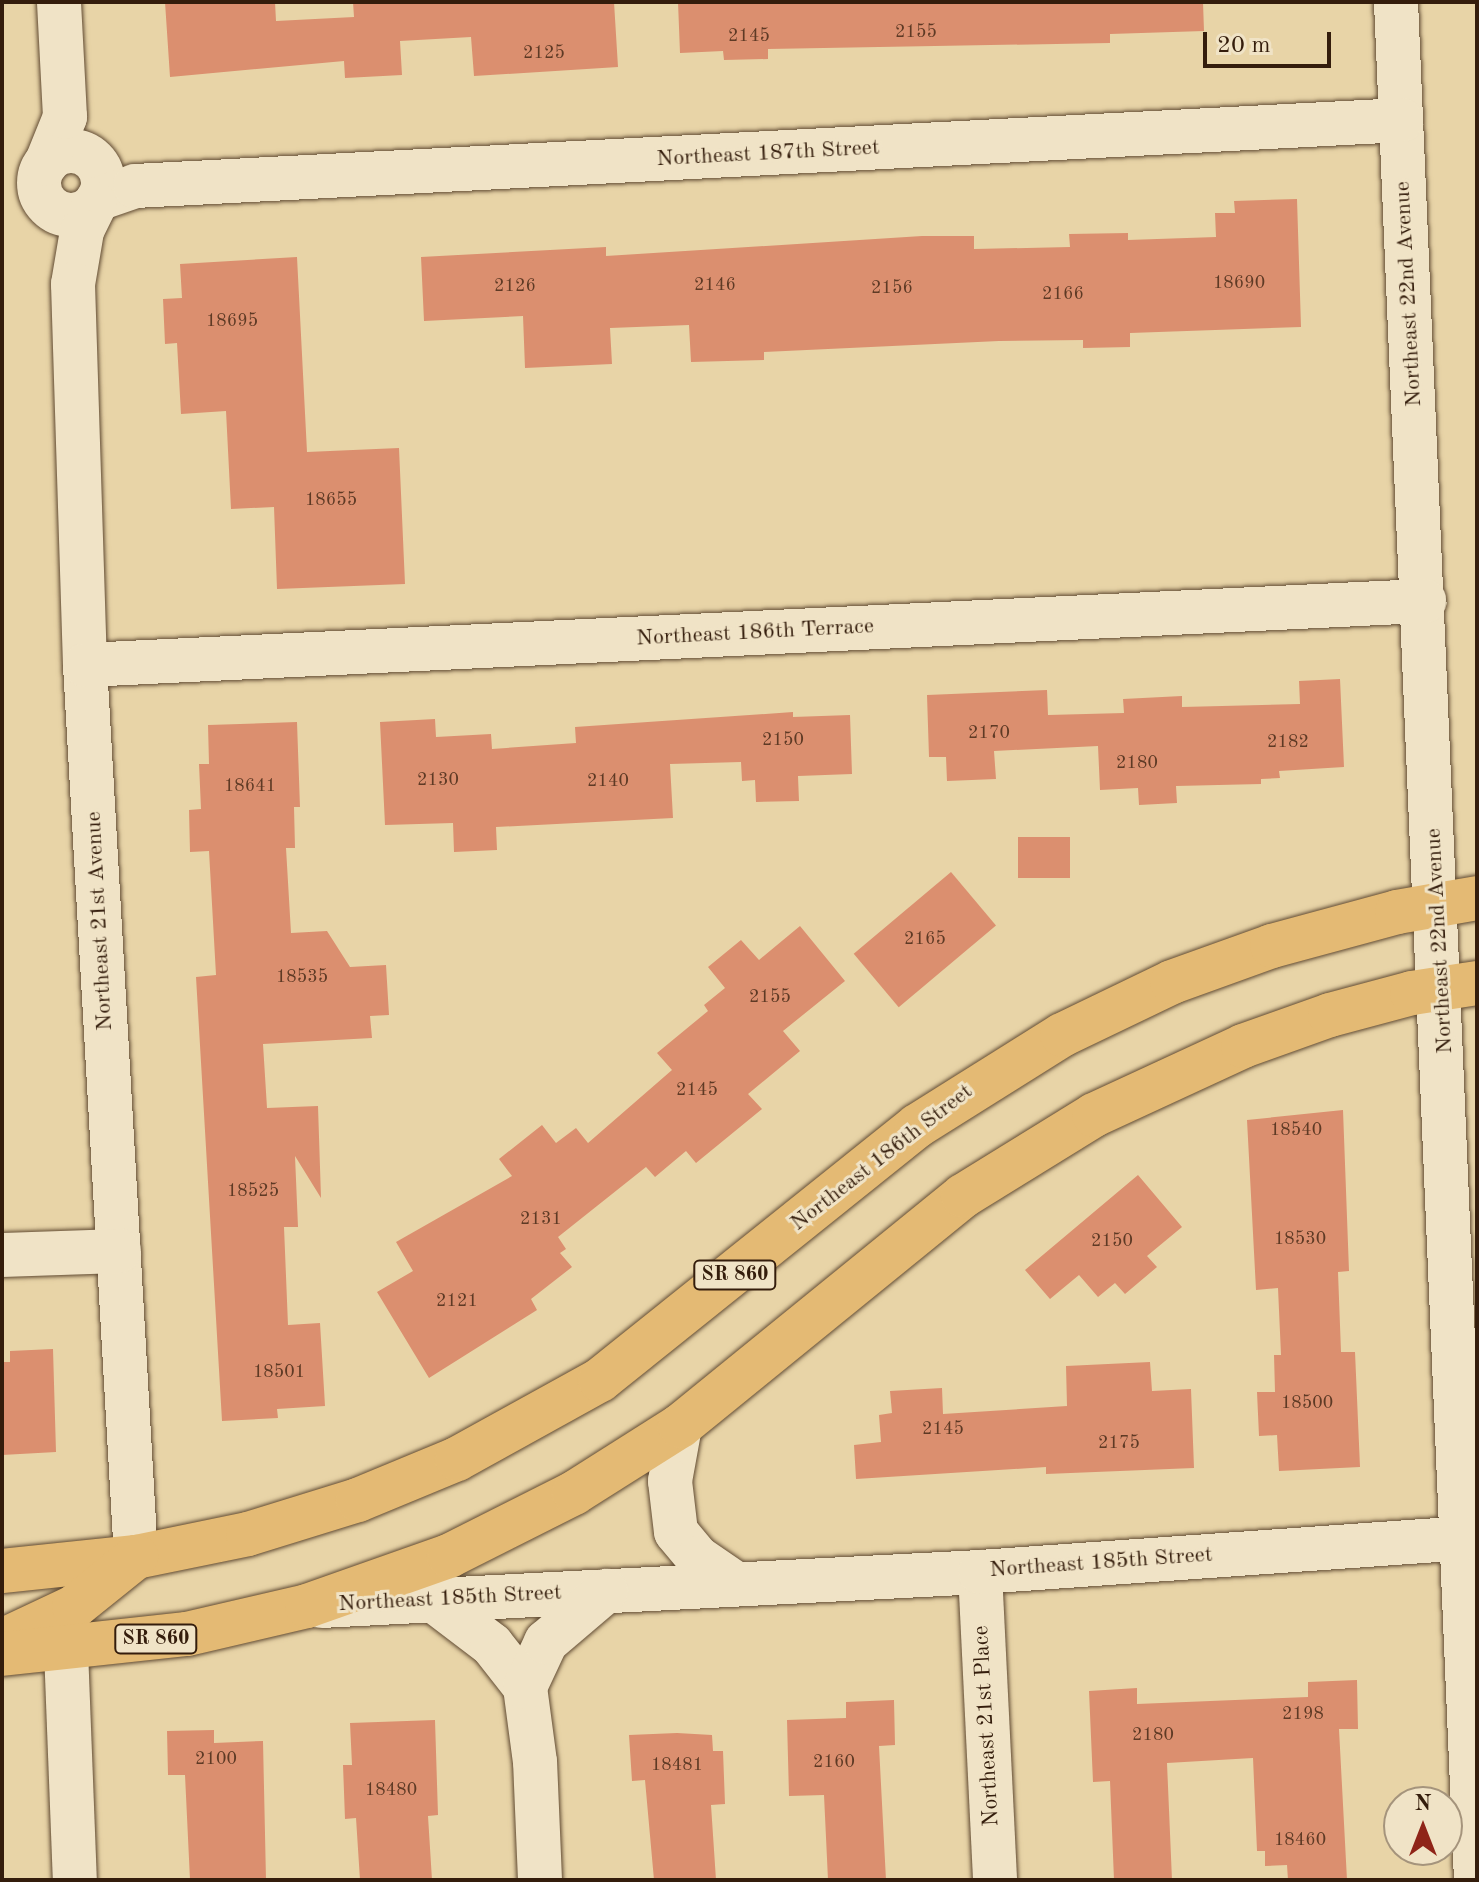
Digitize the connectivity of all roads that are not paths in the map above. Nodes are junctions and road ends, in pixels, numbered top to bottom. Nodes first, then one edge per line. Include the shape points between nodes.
1 (59, 2) edge
2 (1396, 2) edge
3 (65, 117) junction
4 (1401, 120) junction
5 (103, 183) junction
6 (46, 184) junction
7 (73, 284) junction
8 (1424, 601) junction
9 (85, 665) junction
10 (1458, 901) edge
11 (1460, 986) edge
12 (119, 1251) junction
13 (2, 1255) edge
14 (680, 1426) junction
15 (1465, 1538) junction
16 (136, 1557) junction
17 (2, 1571) edge
18 (980, 1572) junction
19 (736, 1584) junction
20 (606, 1591) junction
21 (433, 1600) junction
22 (307, 1606) junction
23 (2, 1641) edge
24 (66, 1650) junction
25 (2, 1654) edge
26 (525, 1687) junction
27 (75, 1880) edge
28 (540, 1880) edge
29 (995, 1880) edge
30 (1476, 1880) edge

1 - 3 street
2 - 4 street, Northeast 22nd Avenue
3 - 5 street
3 - 6 street
4 - 5 street, Northeast 187th Street
4 - 8 street, Northeast 22nd Avenue
5 - 6 street via 65,214
5 - 6 street via 72,151
5 - 7 street, Northeast 21st Avenue via 82,231
6 - 7 street, Northeast 21st Avenue
7 - 9 street, Northeast 21st Avenue
8 - 9 street, Northeast 186th Terrace
8 - 10 street, Northeast 22nd Avenue
9 - 12 street, Northeast 21st Avenue
10 - 11 street, Northeast 22nd Avenue
10 - 16 main road, Northeast 186th Street / SR 860 via 1316,933 1184,977 1012,1063 860,1170 648,1345 503,1437 408,1481 300,1519
11 - 14 main road, SR 860 via 1381,1000 1266,1038 1094,1115 963,1196
11 - 15 street, Northeast 22nd Avenue
12 - 13 street
12 - 16 street, Northeast 21st Avenue
14 - 19 street via 670,1481 676,1532 698,1558
14 - 22 main road, SR 860 via 574,1493 449,1556
15 - 18 street, Northeast 185th Street
15 - 30 street, Northeast 22nd Avenue
16 - 17 main road, Northeast 186th Street / SR 860
16 - 23 main road via 74,1607
18 - 19 street, Northeast 185th Street
18 - 29 street, Northeast 21st Place
19 - 20 street, Northeast 185th Street
20 - 21 street, Northeast 185th Street
20 - 26 street via 546,1642
21 - 22 street, Northeast 185th Street
21 - 26 street via 492,1645
22 - 24 main road, SR 860 via 187,1634
24 - 25 main road, SR 860
24 - 27 street
26 - 28 street via 535,1762

